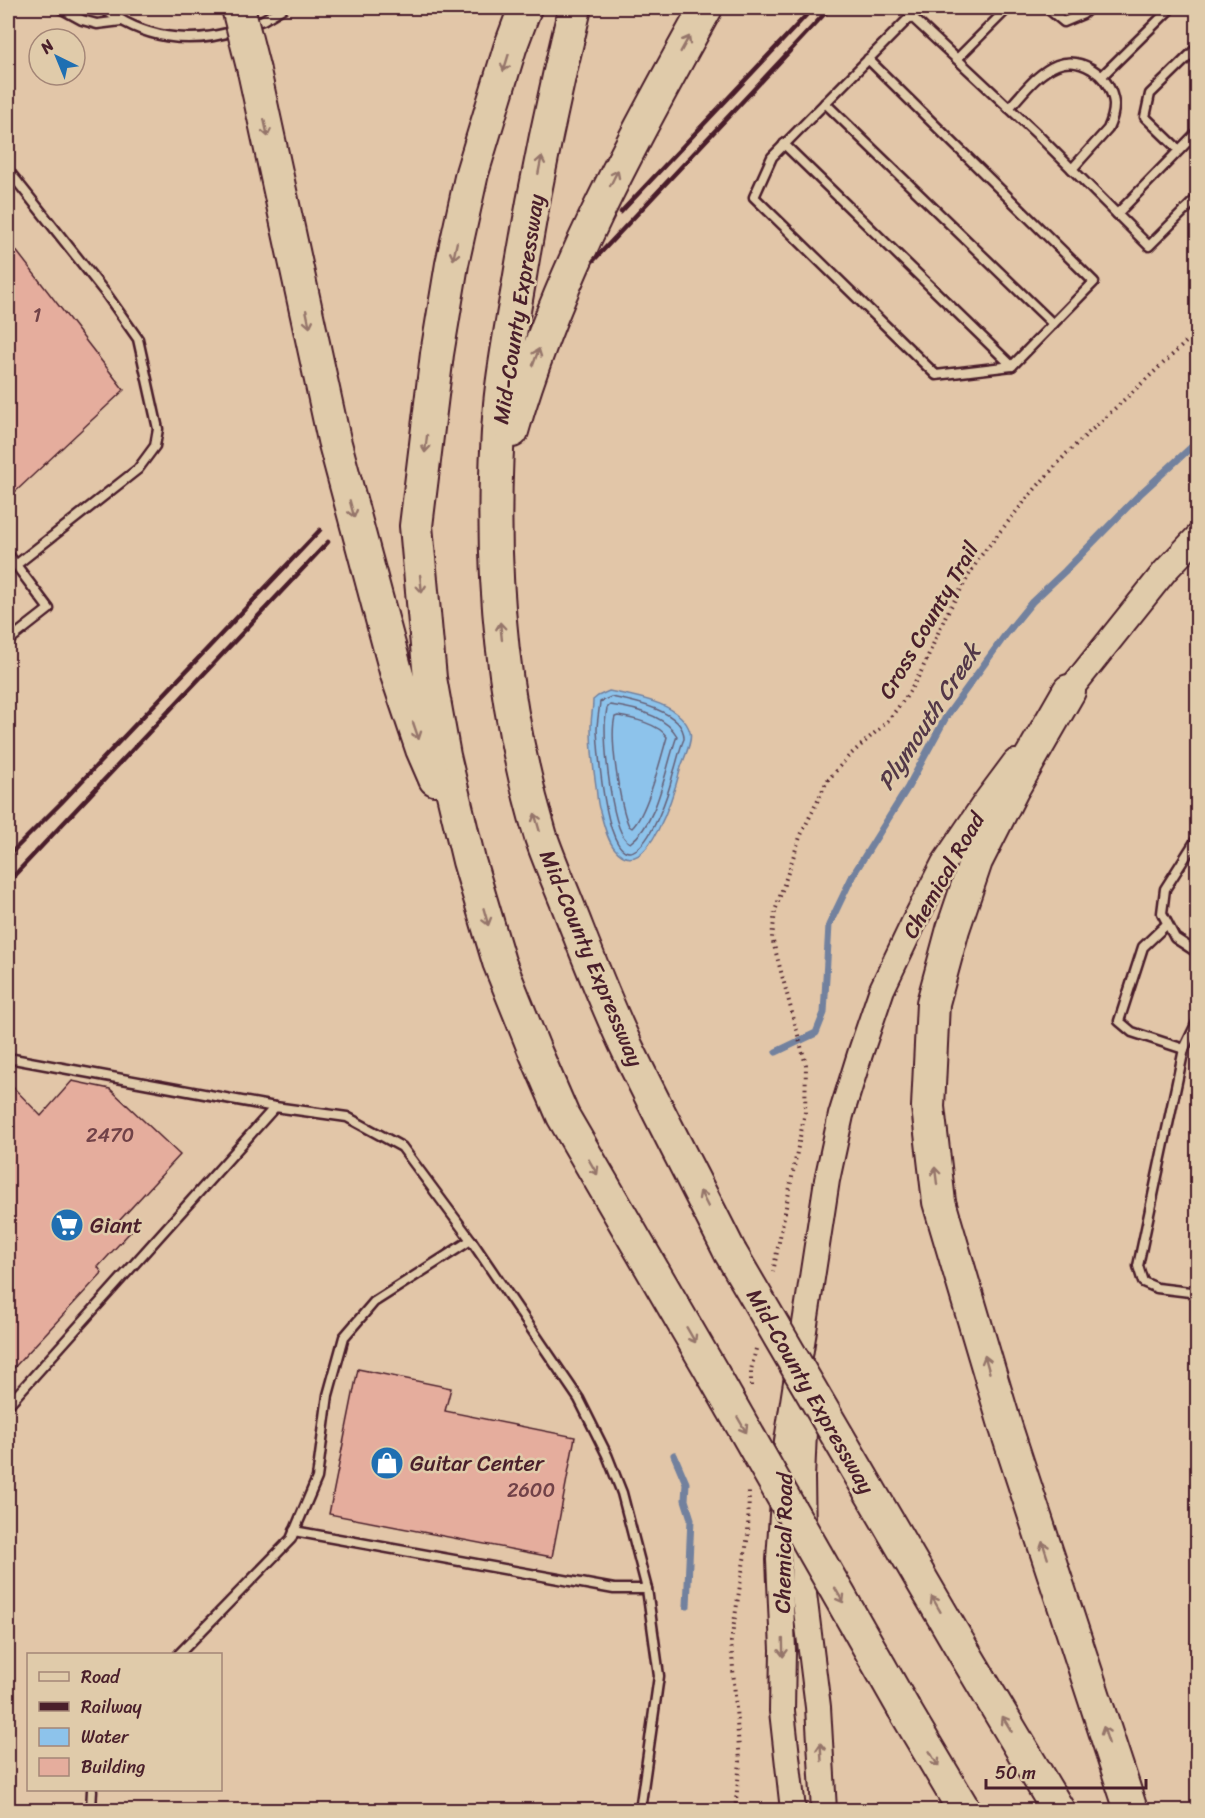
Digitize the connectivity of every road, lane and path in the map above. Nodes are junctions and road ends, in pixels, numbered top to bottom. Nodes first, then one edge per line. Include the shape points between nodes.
1 (60, 8) edge
2 (103, 8) edge
3 (237, 8) edge
4 (283, 8) edge
5 (525, 8) edge
6 (575, 8) edge
7 (705, 8) edge
8 (919, 8) edge
9 (1008, 8) edge
10 (1047, 8) edge
11 (1089, 8) edge
12 (1171, 8) edge
13 (910, 16) junction
14 (121, 21) junction
15 (1197, 46) edge
16 (868, 59) junction
17 (957, 59) junction
18 (1102, 76) junction
19 (825, 103) junction
20 (1009, 108) junction
21 (1197, 131) edge
22 (784, 144) junction
23 (1179, 150) junction
24 (1072, 169) junction
25 (8, 170) edge
26 (1197, 197) edge
27 (1117, 214) junction
28 (1053, 324) junction
29 (1197, 331) edge
30 (1012, 366) junction
31 (495, 493) junction
32 (1197, 536) edge
33 (8, 554) edge
34 (16, 565) junction
35 (8, 641) edge
36 (1069, 691) junction
37 (1197, 837) edge
38 (469, 861) junction
39 (1167, 924) junction
40 (1197, 953) edge
41 (1197, 1020) edge
42 (1184, 1048) junction
43 (8, 1058) edge
44 (275, 1107) junction
45 (805, 1112) dead end
46 (471, 1240) junction
47 (812, 1276) junction
48 (1197, 1293) edge
49 (8, 1405) edge
50 (294, 1531) junction
51 (647, 1589) junction
52 (180, 1653) edge
53 (92, 1791) edge
54 (91, 1810) edge
55 (640, 1810) edge
56 (793, 1810) edge
57 (824, 1810) edge
58 (964, 1810) edge
59 (1059, 1810) edge
60 (1131, 1810) edge

1 - 14 lane via 97,24
2 - 14 lane
3 -> 38 highway, bridge via 334,440 391,653 422,749
4 - 14 lane via 225,34 193,39 158,35
5 -> 38 highway via 472,173 454,253 416,526 430,678
31 -> 6 highway, Mid-County Expressway via 504,366 552,100
31 -> 7 highway via 520,404 553,311 617,173
8 - 13 lane
9 - 17 lane
10 - 11 lane via 1064,22
12 - 18 lane
13 - 16 lane
13 - 17 lane
15 - 23 lane via 1150,94 1145,117
16 - 19 lane
16 - 28 lane via 1094,282
17 - 20 lane
18 - 20 lane via 1082,64 1058,65 1044,72
18 - 24 lane via 1113,98 1111,122
19 - 22 lane
19 - 28 lane
20 - 24 lane
21 - 23 lane
22 - 30 lane
22 - 30 lane via 772,157 754,197 936,375
23 - 27 lane
24 - 27 lane
25 - 34 lane via 138,339 158,429 155,447 138,469
26 - 27 lane via 1149,246
28 - 30 lane
29 - 45 path, Cross County Trail via 1067,453 1028,497 979,558 906,697 887,722 827,781 800,837 775,911 772,938 806,1065
59 -> 31 highway, Mid-County Expressway, bridge via 730,1252 594,975 542,840 521,763 498,605
32 - 36 main road, Chemical Road
33 - 34 lane
34 - 35 lane via 49,609
36 - 47 main road, Chemical Road via 944,863 882,989 841,1115
60 -> 36 highway via 1006,1428 939,1202 928,1107 933,1003 976,861
37 - 39 lane via 1165,889 1162,913
38 -> 58 highway, bridge via 499,962 563,1116
39 - 40 lane via 1174,938
39 - 42 lane via 1143,947 1119,1021 1132,1032
41 - 42 lane
42 - 48 lane via 1138,1266 1143,1282 1157,1288
43 - 44 lane
44 - 46 lane via 347,1117 402,1147
44 - 49 lane
46 - 50 lane via 374,1302 344,1337 328,1395 317,1478
46 - 51 lane via 579,1399 622,1494
47 -> 56 main road, Chemical Road via 786,1441 779,1560 782,1711
57 -> 47 main road, Chemical Road via 818,1707 803,1583 802,1478
50 - 51 lane via 614,1589
50 - 52 lane via 291,1539
51 - 55 lane via 659,1676
53 - 54 lane

